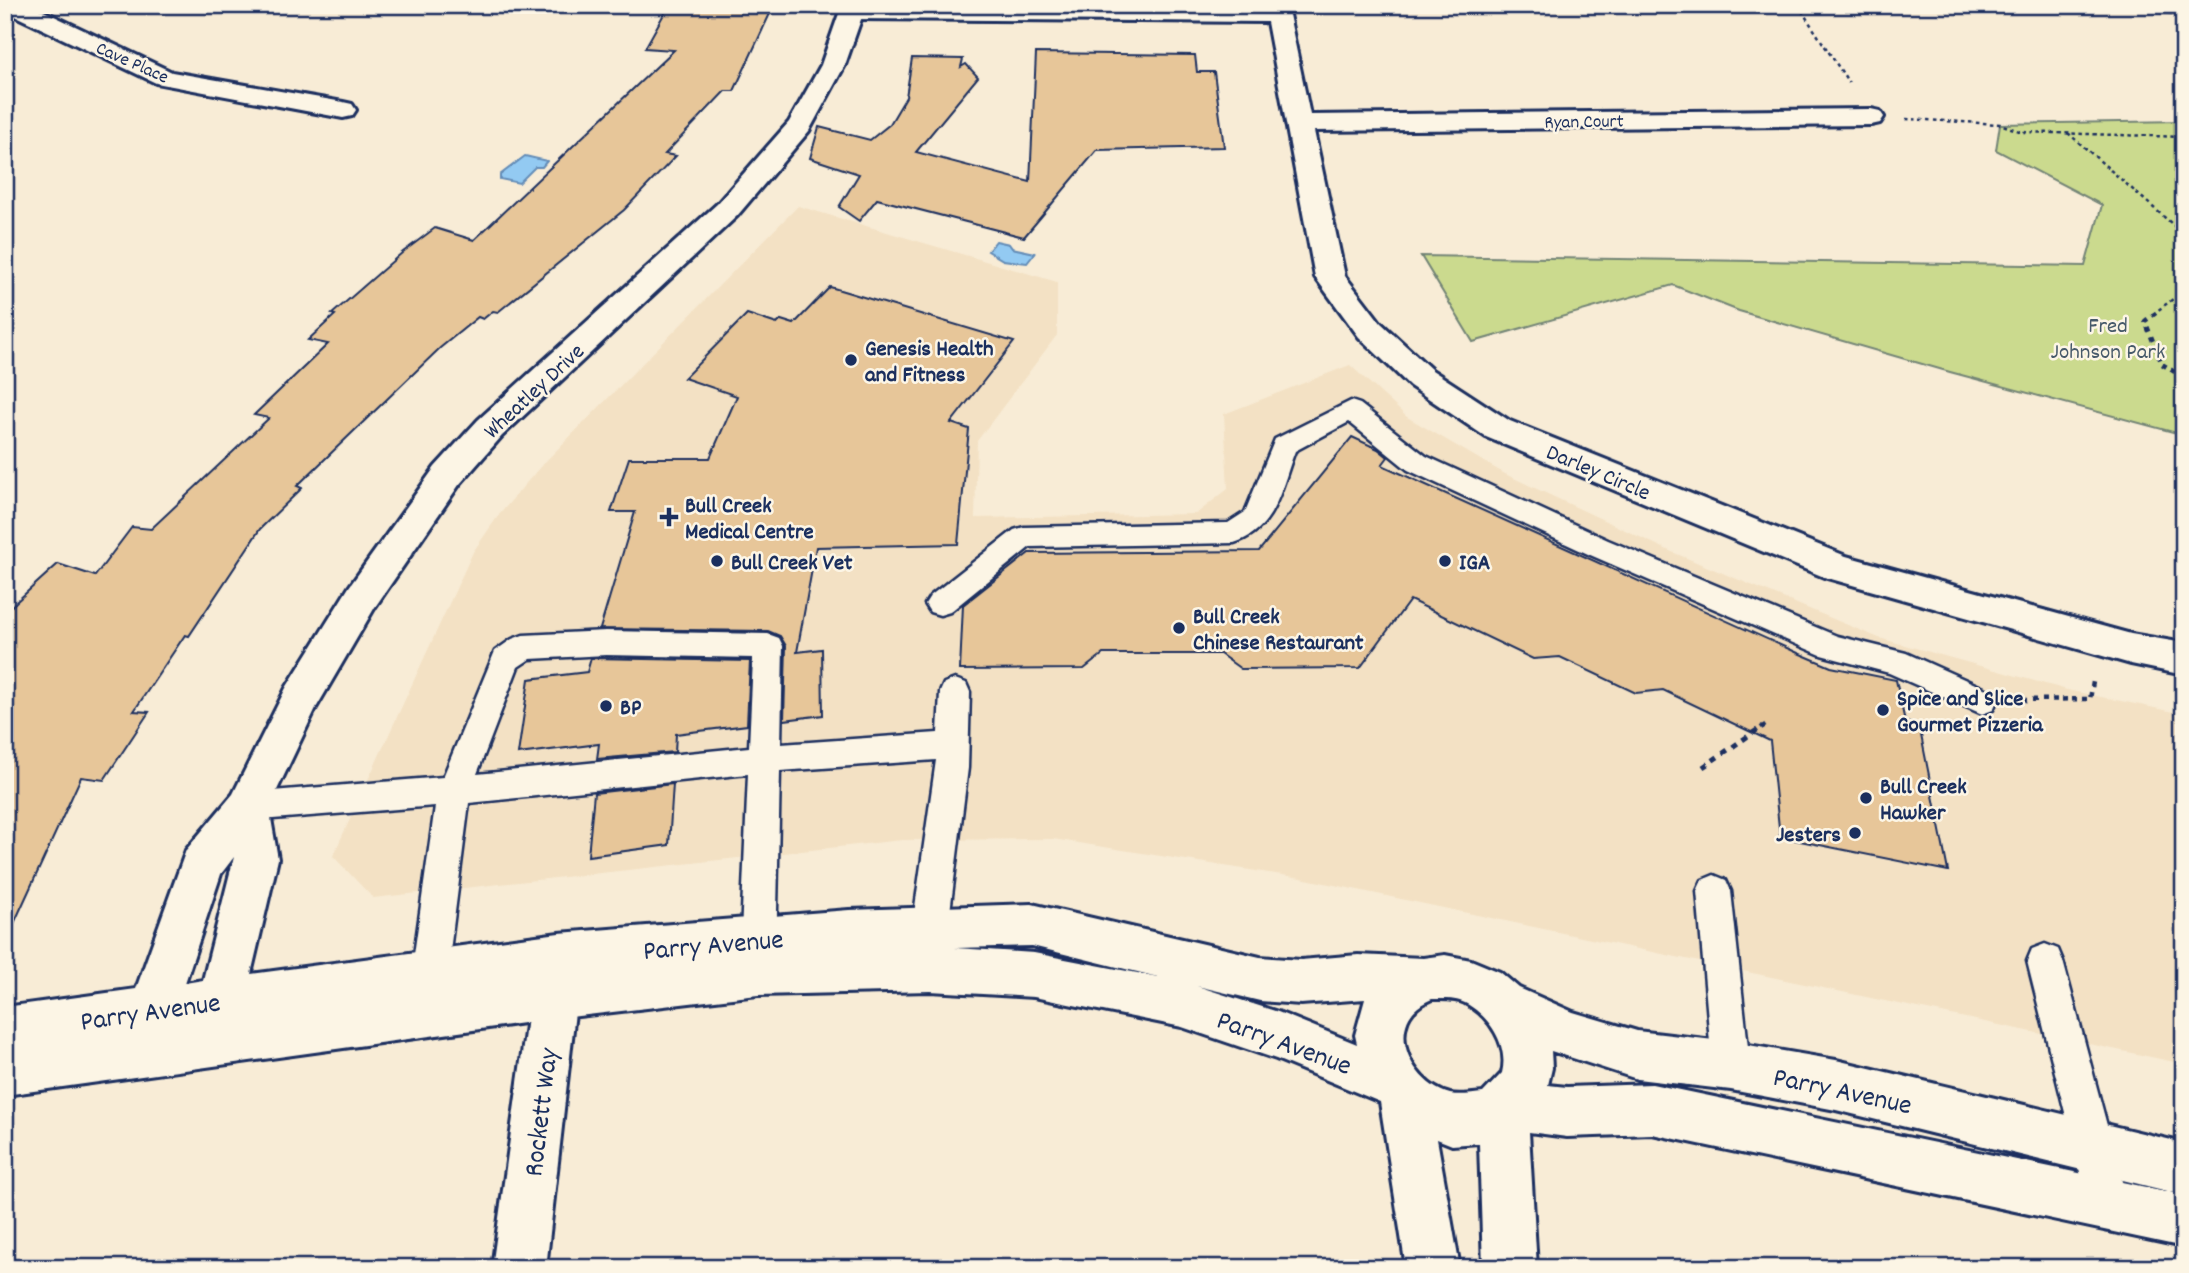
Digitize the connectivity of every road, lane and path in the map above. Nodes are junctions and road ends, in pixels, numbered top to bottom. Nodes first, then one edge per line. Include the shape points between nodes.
1 (12, 5) edge
2 (1798, 5) edge
3 (853, 8) edge
4 (1275, 10) edge
5 (343, 110) dead end
6 (1871, 117) junction
7 (1297, 123) junction
8 (2067, 133) junction
9 (2184, 137) edge
10 (2184, 238) edge
11 (2184, 285) edge
12 (2184, 378) edge
13 (940, 604) dead end
14 (2102, 641) junction
15 (2184, 659) edge
16 (955, 692) dead end
17 (1982, 701) joint
18 (1768, 723) dead end
19 (954, 745) junction
20 (766, 760) junction
21 (1703, 767) dead end
22 (454, 790) junction
23 (248, 807) junction
24 (1714, 891) dead end
25 (930, 948) junction
26 (758, 956) junction
27 (2045, 961) dead end
28 (556, 976) junction
29 (1419, 979) junction
30 (427, 993) junction
31 (223, 999) junction
32 (1505, 1005) junction
33 (152, 1010) junction
34 (5, 1030) edge
35 (211, 1044) junction
36 (139, 1054) junction
37 (1731, 1066) junction
38 (5, 1071) edge
39 (1399, 1088) junction
40 (1506, 1107) junction
41 (2094, 1148) junction
42 (2184, 1169) edge
43 (2108, 1204) junction
44 (2184, 1221) edge
45 (519, 1268) edge
46 (1433, 1268) edge
47 (1510, 1268) edge

1 - 5 street, Cave Place via 165,78
2 - 6 path
3 - 4 street
3 - 23 street, Wheatley Drive via 833,65 800,125 727,210 490,428 447,476 362,597 300,700
4 - 7 street, Darley Circle
6 - 7 street, Ryan Court
6 - 8 path via 2000,124 2022,132
7 - 14 street, Darley Circle via 1330,277 1370,330 1421,378 1498,429 1837,567
8 - 9 path
8 - 10 path
11 - 12 path via 2145,321 2162,364
13 - 17 lane via 1024,537 1234,533 1256,518 1284,445 1351,411 1417,463 1586,541 1832,647 1895,662
14 - 15 street, Darley Circle
14 - 17 path via 2090,699
16 - 19 lane
18 - 21 path
19 - 20 lane
19 - 25 lane
20 - 22 lane
20 - 22 lane via 768,646 523,646 506,660
20 - 26 lane
22 - 23 lane
22 - 30 lane
23 - 31 street via 256,859
23 - 33 street, Wheatley Drive via 202,864
24 - 37 lane
25 - 26 street, Parry Avenue
25 - 29 street, Parry Avenue via 1032,925 1260,979
25 - 39 street, Parry Avenue via 1034,975 1182,1004 1279,1036
26 - 28 street, Parry Avenue
27 - 41 lane
28 - 30 street, Parry Avenue
28 - 45 street, Rockett Way
29 - 32 street via 1445,976 1470,982
29 - 39 street via 1388,1002 1380,1028 1381,1056
30 - 31 street, Parry Avenue
30 - 35 street, Parry Avenue
31 - 33 street, Parry Avenue
31 - 35 street
32 - 37 street, Parry Avenue via 1568,1034 1637,1055
32 - 40 street via 1522,1034 1527,1056 1526,1079
33 - 34 street, Parry Avenue
33 - 36 street, Wheatley Drive
35 - 36 street, Parry Avenue
36 - 38 street, Parry Avenue
37 - 41 street, Parry Avenue via 1836,1085
39 - 40 street via 1418,1105 1453,1119 1488,1118
39 - 46 street
40 - 43 street via 1567,1112 1651,1109
40 - 47 street
41 - 42 street, Parry Avenue
41 - 43 lane
43 - 44 street

